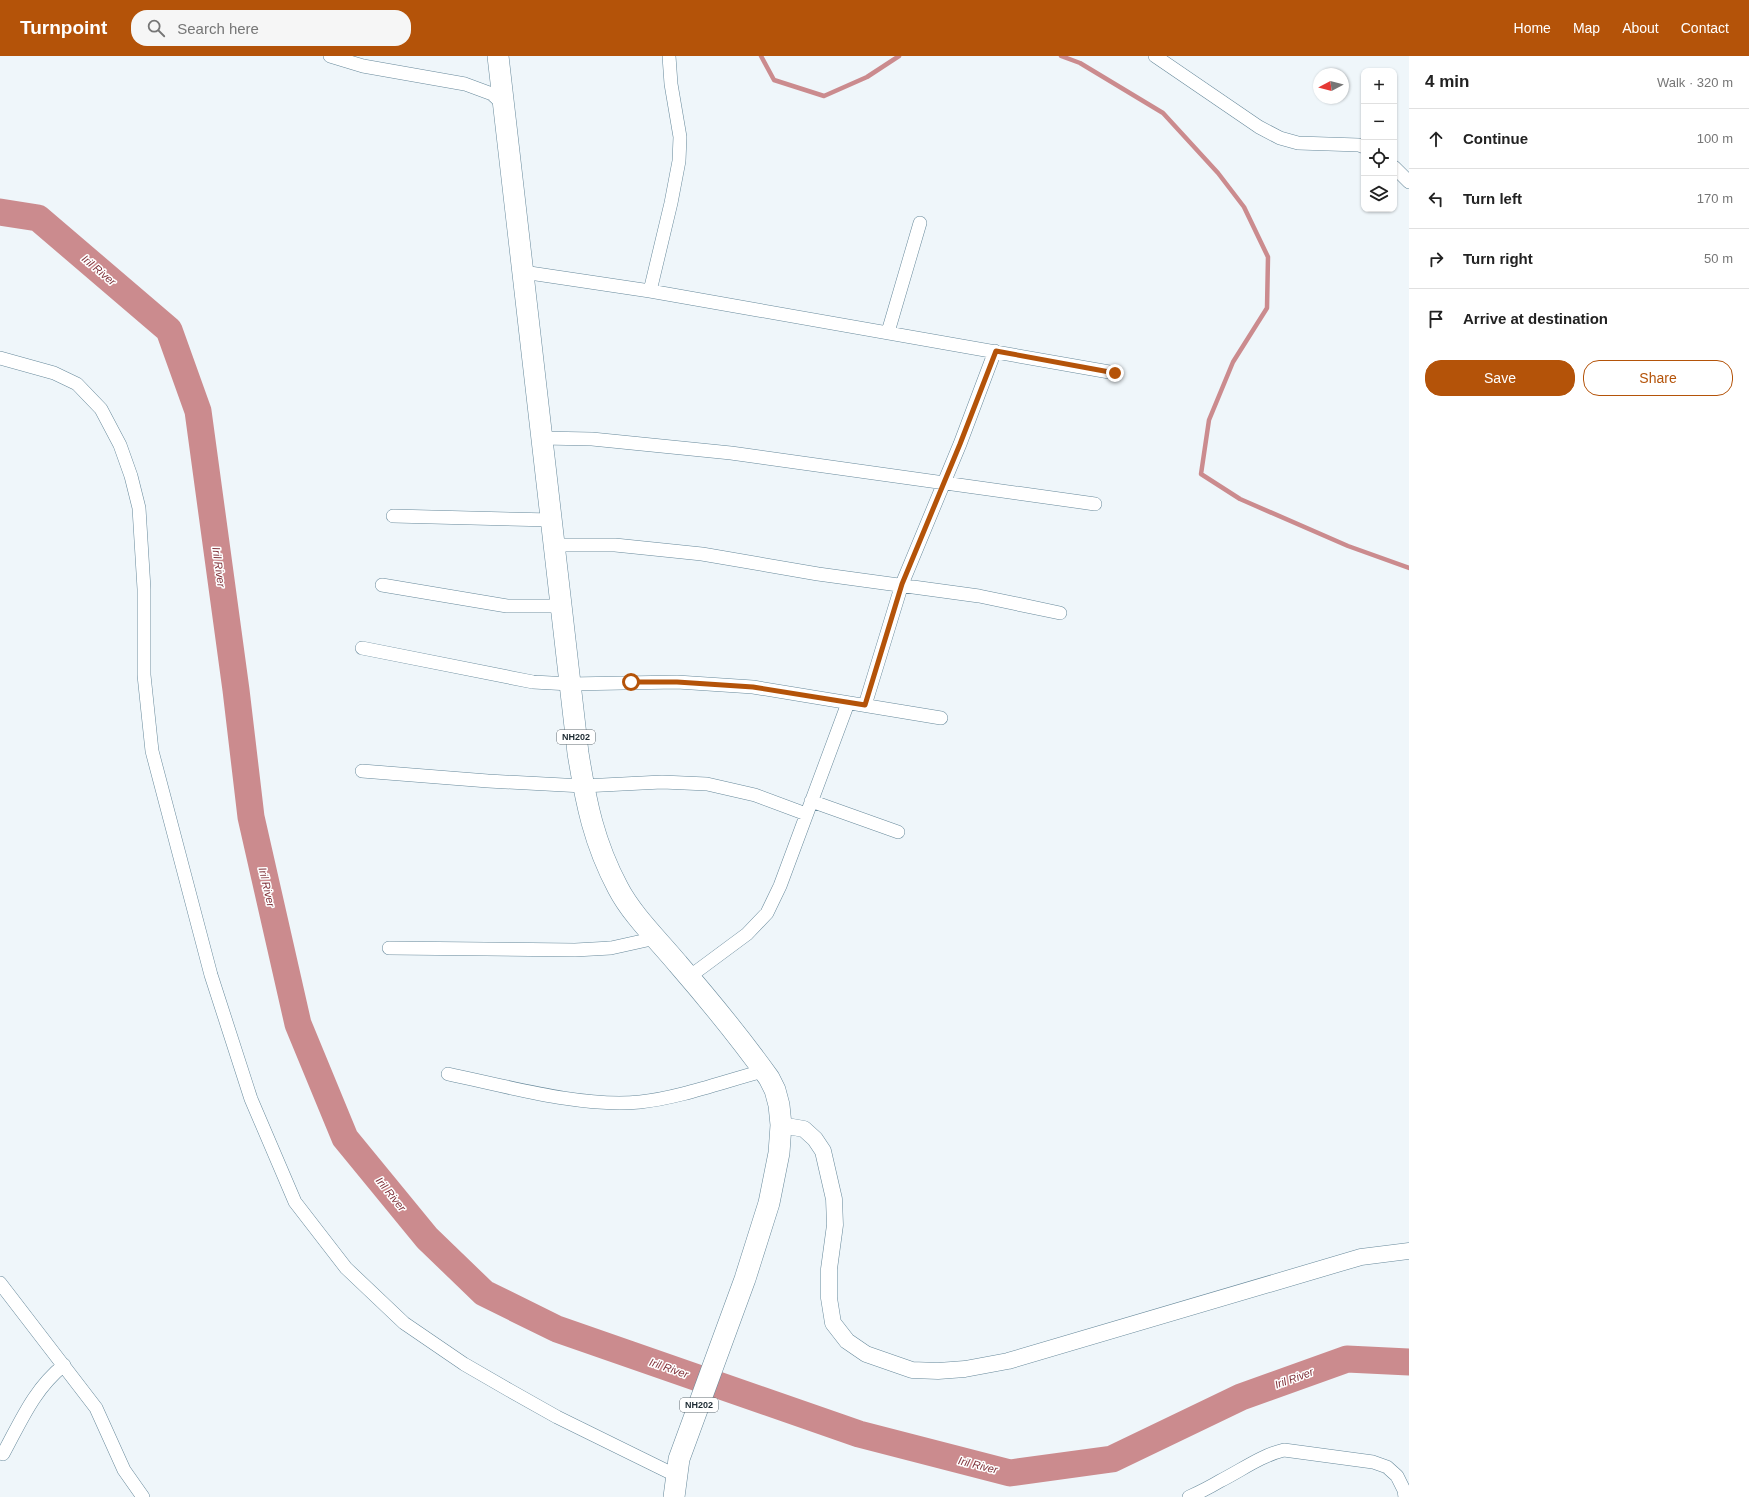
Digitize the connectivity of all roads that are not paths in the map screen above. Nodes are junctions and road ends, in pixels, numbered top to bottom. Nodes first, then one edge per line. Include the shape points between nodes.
1 (330, 56) edge
2 (498, 56) edge
3 (669, 56) edge
4 (1155, 56) edge
5 (504, 105) junction
6 (1361, 146) edge
7 (1397, 170) edge
8 (1409, 182) edge
9 (920, 224) dead end
10 (523, 272) junction
11 (650, 291) junction
12 (888, 332) junction
13 (996, 351) junction
14 (0, 358) edge
15 (1115, 373) dead end
16 (542, 438) junction
17 (943, 483) junction
18 (1095, 504) dead end
19 (393, 516) dead end
20 (552, 520) junction
21 (554, 545) junction
22 (382, 584) dead end
23 (902, 584) junction
24 (561, 606) junction
25 (1060, 613) dead end
26 (362, 648) dead end
27 (570, 684) junction
28 (848, 703) junction
29 (865, 705) junction
30 (941, 718) dead end
31 (362, 771) dead end
32 (583, 786) junction
33 (811, 801) junction
34 (806, 814) junction
35 (898, 832) dead end
36 (656, 938) junction
37 (389, 948) dead end
38 (690, 977) junction
39 (763, 1071) junction
40 (448, 1074) dead end
41 (781, 1125) junction
42 (1409, 1251) edge
43 (0, 1283) edge
44 (64, 1365) junction
45 (3, 1454) dead end
46 (678, 1467) junction
47 (143, 1497) edge
48 (674, 1497) edge
49 (1189, 1497) edge
50 (1405, 1497) edge

1 - 5 street via 364,66 465,84 492,94
2 - 5 highway, NH202
3 - 11 street via 680,137 679,161
4 - 6 street via 1259,127 1280,138 1298,143
5 - 10 highway, NH202
7 - 8 street
9 - 12 street
10 - 11 street
10 - 16 highway, NH202
11 - 12 street
12 - 13 street
13 - 15 street
13 - 17 street
14 - 46 street via 54,373 78,384 102,408 120,445 131,476 139,508 144,589 144,675 152,751 213,982 251,1099 295,1202 346,1268 404,1323 464,1364 557,1417
16 - 17 street via 592,439 731,453
16 - 20 highway, NH202
17 - 18 street
17 - 23 street
19 - 20 street
20 - 21 highway, NH202
21 - 23 street via 615,545 702,554 818,574
21 - 24 highway, NH202
22 - 24 street via 507,606
23 - 25 street via 979,596
23 - 29 street
24 - 27 highway, NH202
26 - 27 street via 533,682
27 - 28 street via 677,682 753,687
27 - 32 highway, NH202
28 - 29 street
28 - 33 street
29 - 30 street
31 - 32 street
32 - 34 street via 662,782 707,784 755,795
32 - 36 highway, NH202 via 592,829 601,853 619,890
33 - 34 street
33 - 35 street
34 - 38 street via 780,886 767,913 747,934
36 - 37 street via 611,948 574,950
36 - 38 highway, NH202
38 - 39 highway, NH202
39 - 40 street via 673,1096 640,1102 615,1103 561,1097
39 - 41 highway, NH202 via 775,1090
41 - 42 street via 804,1129 815,1139 823,1151 830,1175 835,1225 829,1269 834,1323 847,1341 866,1354 912,1370 952,1370 1008,1361 1361,1257
41 - 46 highway, NH202 via 779,1153 769,1203 745,1279
43 - 44 street
44 - 45 street via 49,1377
44 - 47 street via 96,1408 124,1470
46 - 48 highway, NH202
49 - 50 street via 1255,1460 1284,1450 1373,1462 1387,1467 1397,1476

